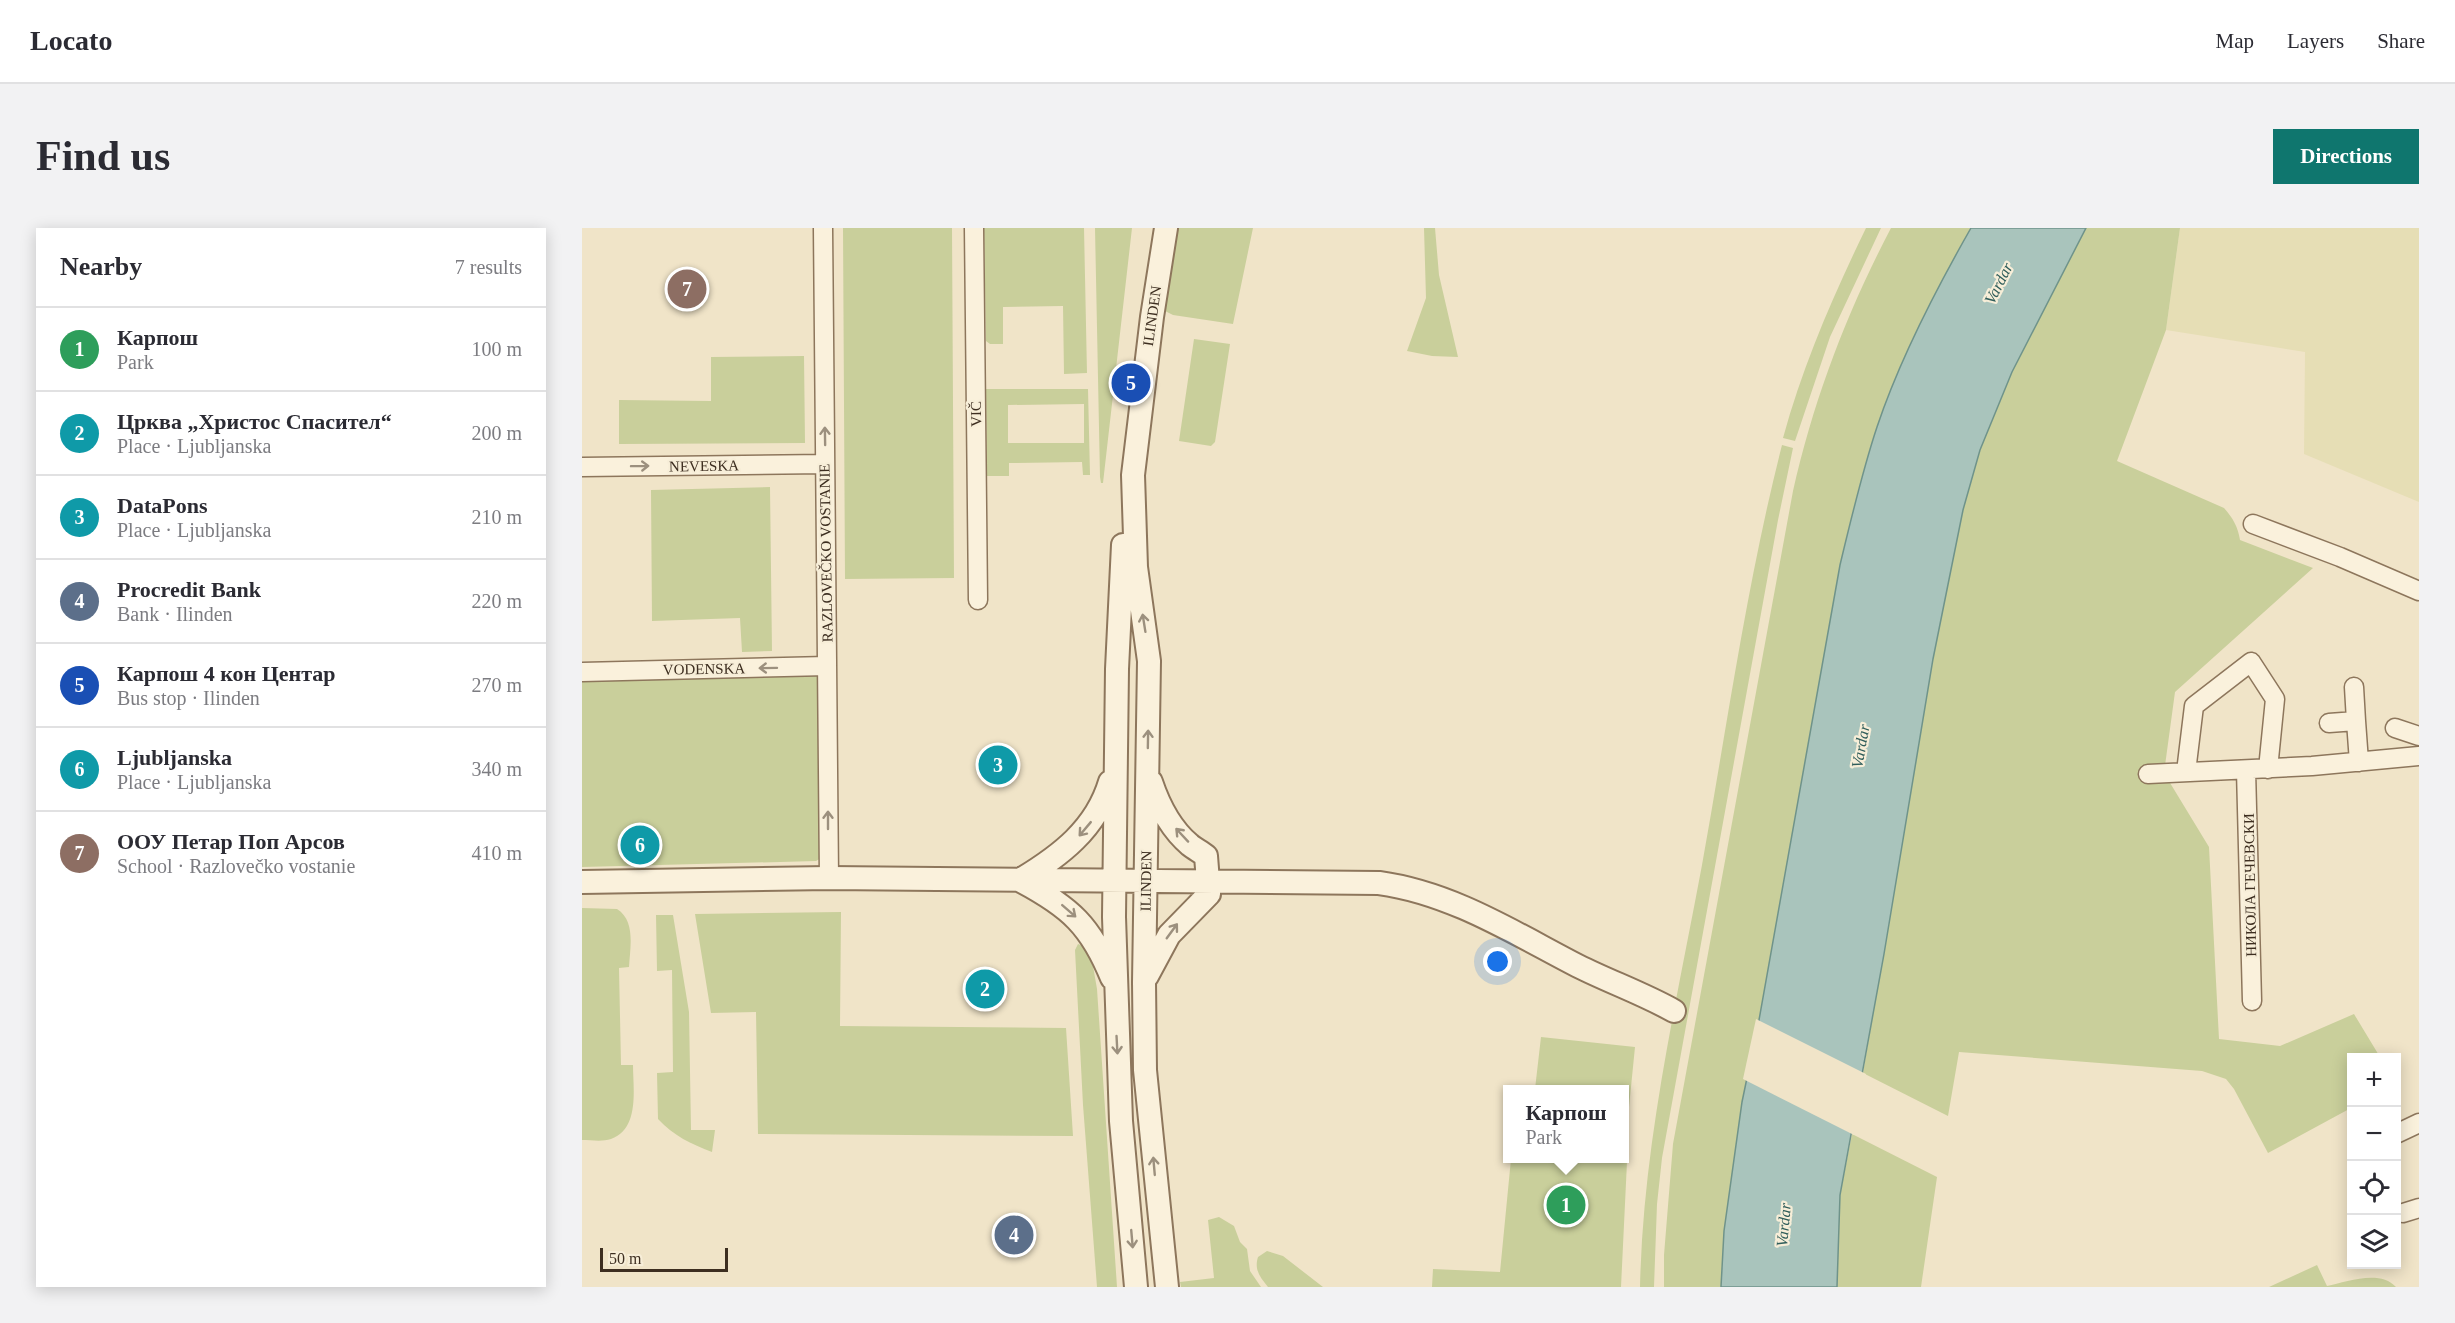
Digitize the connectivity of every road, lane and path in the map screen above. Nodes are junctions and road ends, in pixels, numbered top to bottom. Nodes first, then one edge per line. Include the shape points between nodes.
1 (823, 228) edge
2 (974, 228) edge
3 (1166, 228) edge
4 (825, 464) junction
5 (582, 467) edge
6 (1132, 475) junction
7 (2253, 524) dead end
8 (2419, 591) edge
9 (978, 600) dead end
10 (827, 666) junction
11 (582, 672) edge
12 (2354, 687) dead end
13 (2356, 721) junction
14 (2329, 723) dead end
15 (2395, 728) dead end
16 (2419, 736) edge
17 (2419, 756) edge
18 (1115, 757) junction
19 (2359, 762) junction
20 (2268, 769) junction
21 (2246, 770) junction
22 (1148, 772) junction
23 (2186, 772) junction
24 (2148, 774) dead end
25 (829, 878) junction
26 (1020, 880) junction
27 (1114, 881) junction
28 (1146, 881) junction
29 (582, 882) edge
30 (1209, 882) junction
31 (1144, 982) junction
32 (1115, 986) junction
33 (2252, 1001) dead end
34 (1674, 1011) dead end
35 (2419, 1123) edge
36 (2401, 1132) edge
37 (1136, 1287) edge
38 (1167, 1287) edge

4 -> 1 street, RAZLOVEČKO VOSTANIE
2 - 9 street, VIČ
3 - 6 street, ILINDEN
5 -> 4 street, NEVESKA
4 - 10 street, RAZLOVEČKO VOSTANIE
6 - 18 street, ILINDEN via 1122,554
22 -> 6 street, ILINDEN via 1149,662 1136,567
7 - 8 street
10 -> 11 street, VODENSKA
25 -> 10 street, RAZLOVEČKO VOSTANIE
12 - 13 street
13 - 14 street
13 - 19 street
15 - 16 street
17 - 19 street
18 -> 26 street via 1107,792 1092,821 1073,842
18 - 27 street, ILINDEN
19 - 20 street
20 - 21 street
20 - 23 street via 2275,699 2251,662 2194,706
21 - 23 street
21 - 33 street, НИКОЛА ГЕЧЕВСКИ
22 - 28 street, ILINDEN
30 -> 22 street via 1206,856 1173,826 1159,805
23 - 24 street
25 - 26 street
25 - 29 street
26 - 27 street
26 -> 32 street via 1053,899 1083,924
27 - 28 street
27 - 32 street, ILINDEN
28 - 30 street
28 - 31 street, ILINDEN
31 -> 30 street via 1169,935 1209,896
30 - 34 street via 1364,882 1411,889 1480,914
38 -> 31 street, ILINDEN via 1145,1070
32 -> 37 street, ILINDEN via 1121,1121
35 - 36 street

